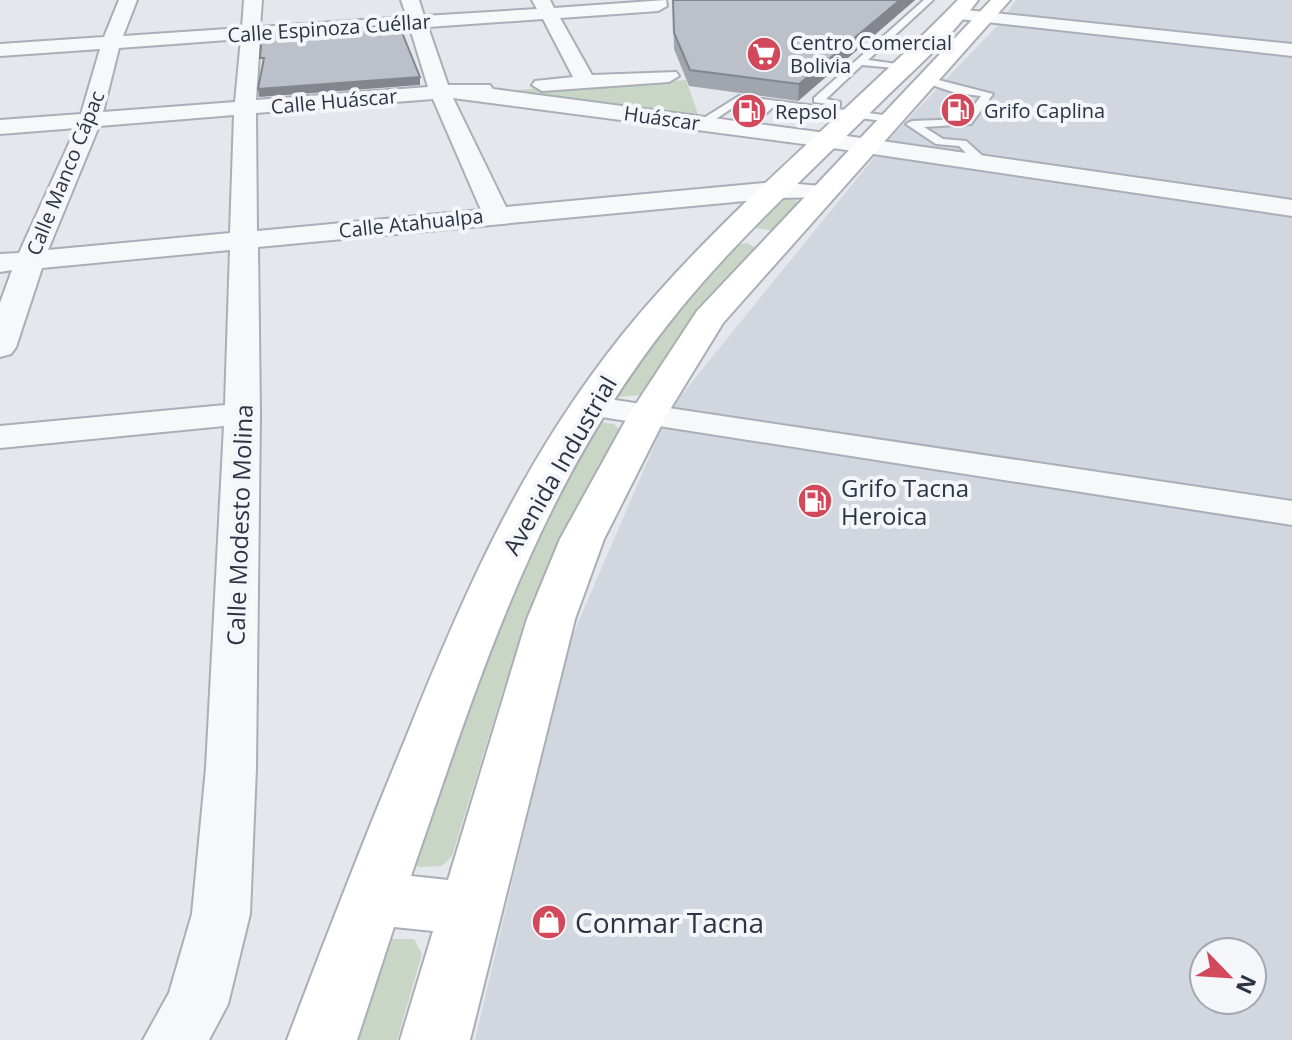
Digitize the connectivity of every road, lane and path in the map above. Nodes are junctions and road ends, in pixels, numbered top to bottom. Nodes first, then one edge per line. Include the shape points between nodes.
1 (128, 0) edge
2 (410, 0) edge
3 (658, 3) edge
4 (544, 7) edge
5 (952, 11) edge
6 (252, 17) edge
7 (418, 22) junction
8 (111, 43) junction
9 (0, 50) edge
10 (1292, 50) edge
11 (669, 76) dead end
12 (586, 82) junction
13 (920, 82) junction
14 (449, 92) junction
15 (753, 101) junction
16 (771, 103) junction
17 (245, 108) junction
18 (710, 120) junction
19 (90, 121) junction
20 (742, 122) junction
21 (871, 124) junction
22 (945, 124) junction
23 (0, 127) edge
24 (962, 143) junction
25 (982, 162) junction
26 (776, 190) junction
27 (823, 192) junction
28 (1292, 208) edge
29 (496, 214) junction
30 (735, 232) junction
31 (246, 239) junction
32 (780, 241) junction
33 (30, 260) junction
34 (0, 263) edge
35 (0, 347) edge
36 (588, 406) junction
37 (242, 414) junction
38 (647, 416) junction
39 (0, 437) edge
40 (1292, 513) edge
41 (372, 899) junction
42 (472, 908) junction
43 (321, 1038) edge
44 (174, 1040) edge
45 (435, 1040) edge

1 - 8 street, Calle Manco Cápac
2 - 7 street
3 - 4 street, Calle Espinoza Cuéllar
4 - 7 street, Calle Espinoza Cuéllar
4 - 12 street
5 - 10 street
5 - 13 main road, Avenida Industrial
5 - 13 lane
6 - 7 street, Calle Espinoza Cuéllar
6 - 8 street, Calle Espinoza Cuéllar
6 - 17 street, Calle Modesto Molina
7 - 14 street
8 - 9 street, Calle Espinoza Cuéllar
8 - 19 street, Calle Manco Cápac
11 - 12 street, Calle Huáscar
12 - 14 street, Calle Huáscar
13 - 21 main road, Avenida Industrial
13 - 21 lane via 818,100
13 - 22 lane via 988,94 967,122
14 - 17 street, Calle Huáscar
14 - 18 street, Huáscar
14 - 29 street
15 - 16 lane
15 - 18 lane via 739,99
15 - 20 lane
16 - 20 lane
16 - 21 lane
17 - 19 street, Calle Huáscar
17 - 31 street, Calle Modesto Molina
18 - 20 street, Huáscar
19 - 23 street, Calle Huáscar
19 - 33 street, Calle Manco Cápac
20 - 21 street, Huáscar
21 - 22 lane
21 - 24 lane via 912,124 940,142
21 - 25 street, Huáscar
21 - 26 main road, Avenida Industrial
21 - 27 main road, Avenida Industrial
22 - 24 lane via 968,139
24 - 25 lane
25 - 28 street, Huáscar
26 - 27 street, Calle Atahualpa
26 - 29 street, Calle Atahualpa
26 - 30 main road, Avenida Industrial
27 - 32 main road, Avenida Industrial
29 - 31 street, Calle Atahualpa
30 - 32 main road
30 - 36 main road, Avenida Industrial via 656,316
31 - 33 street, Calle Atahualpa
31 - 37 street, Calle Modesto Molina
32 - 38 main road, Avenida Industrial via 709,318
33 - 34 street, Calle Atahualpa
33 - 35 street, Calle Manco Cápac
36 - 38 street
36 - 41 main road, Avenida Industrial via 513,537
37 - 39 street
37 - 44 street, Calle Modesto Molina via 221,914 197,1004
38 - 40 street
38 - 42 main road, Avenida Industrial via 582,539 551,619
41 - 42 main road
41 - 43 main road, Avenida Industrial
42 - 45 main road, Avenida Industrial

